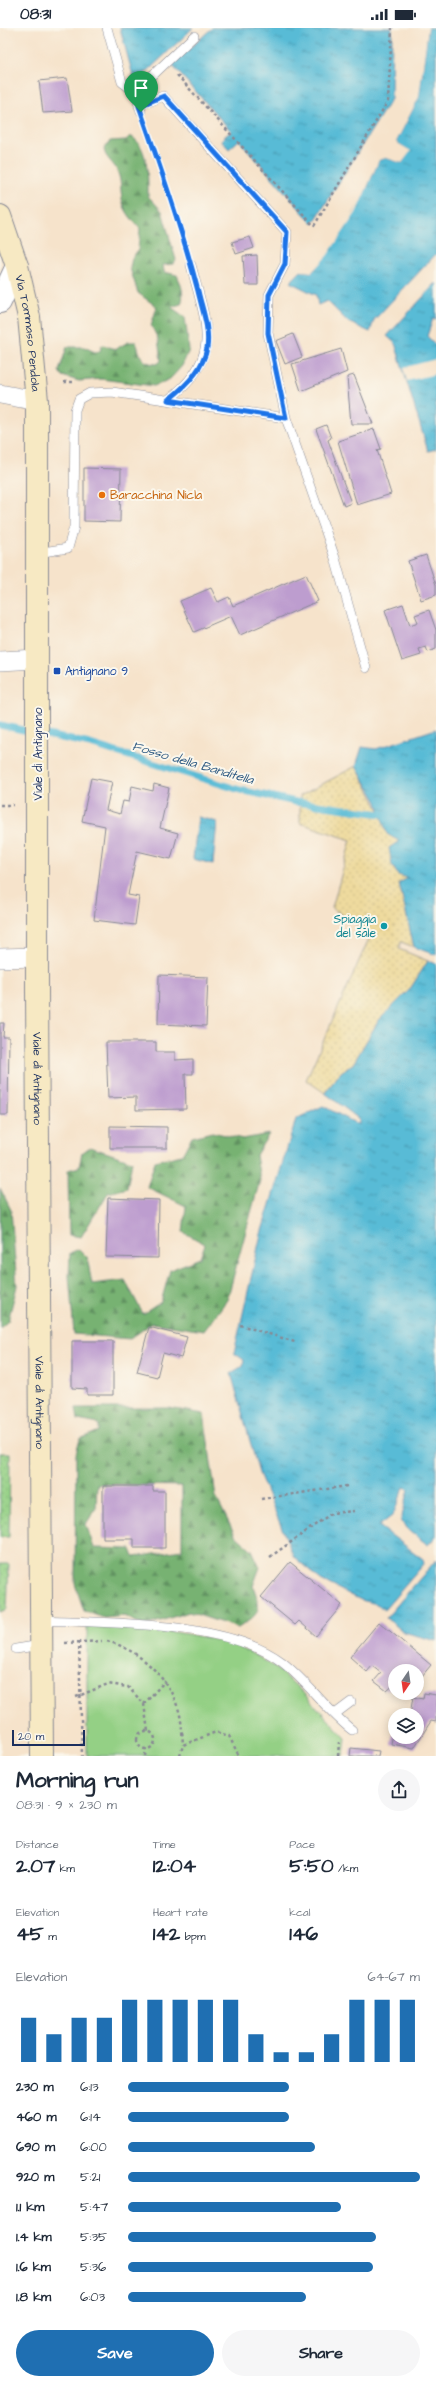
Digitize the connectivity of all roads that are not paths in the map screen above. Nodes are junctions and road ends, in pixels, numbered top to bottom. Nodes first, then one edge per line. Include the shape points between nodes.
1 (107, 28) edge
2 (194, 36) dead end
3 (135, 92) junction
4 (0, 216) edge
5 (17, 266) junction
6 (191, 266) road end
7 (0, 302) edge
8 (0, 394) edge
9 (168, 400) junction
10 (38, 401) junction
11 (286, 418) junction
12 (37, 553) junction
13 (37, 659) junction
14 (0, 661) edge
15 (366, 668) dead end
16 (0, 958) edge
17 (38, 958) junction
18 (40, 1620) junction
19 (41, 1645) junction
20 (16, 1649) dead end
21 (351, 1702) dead end
22 (335, 1714) junction
23 (352, 1730) dead end
24 (42, 1756) edge

1 - 3 lane via 122,82
2 - 3 lane
3 - 11 lane via 140,109 164,96 287,232 285,264 269,295 268,333
4 - 5 main road, Via Tommaso Pendola
5 - 7 street, Via Tommaso Pendola
5 - 10 main road, Via Tommaso Pendola via 32,333
6 - 9 lane via 207,328 207,348 201,365 185,387
8 - 10 street
9 - 11 lane
9 - 12 lane via 112,392 90,393 79,399 75,410 74,527 68,548
10 - 12 main road, Viale di Antignano
11 - 15 lane via 335,558
12 - 13 main road, Viale di Antignano
13 - 14 street
13 - 17 main road, Viale di Antignano
16 - 17 street
17 - 18 main road, Viale di Antignano
18 - 19 main road, Viale di Antignano
18 - 22 lane via 205,1632 243,1642 281,1661 314,1690
19 - 20 lane
19 - 24 main road, Viale di Antignano
21 - 22 lane
22 - 23 lane

